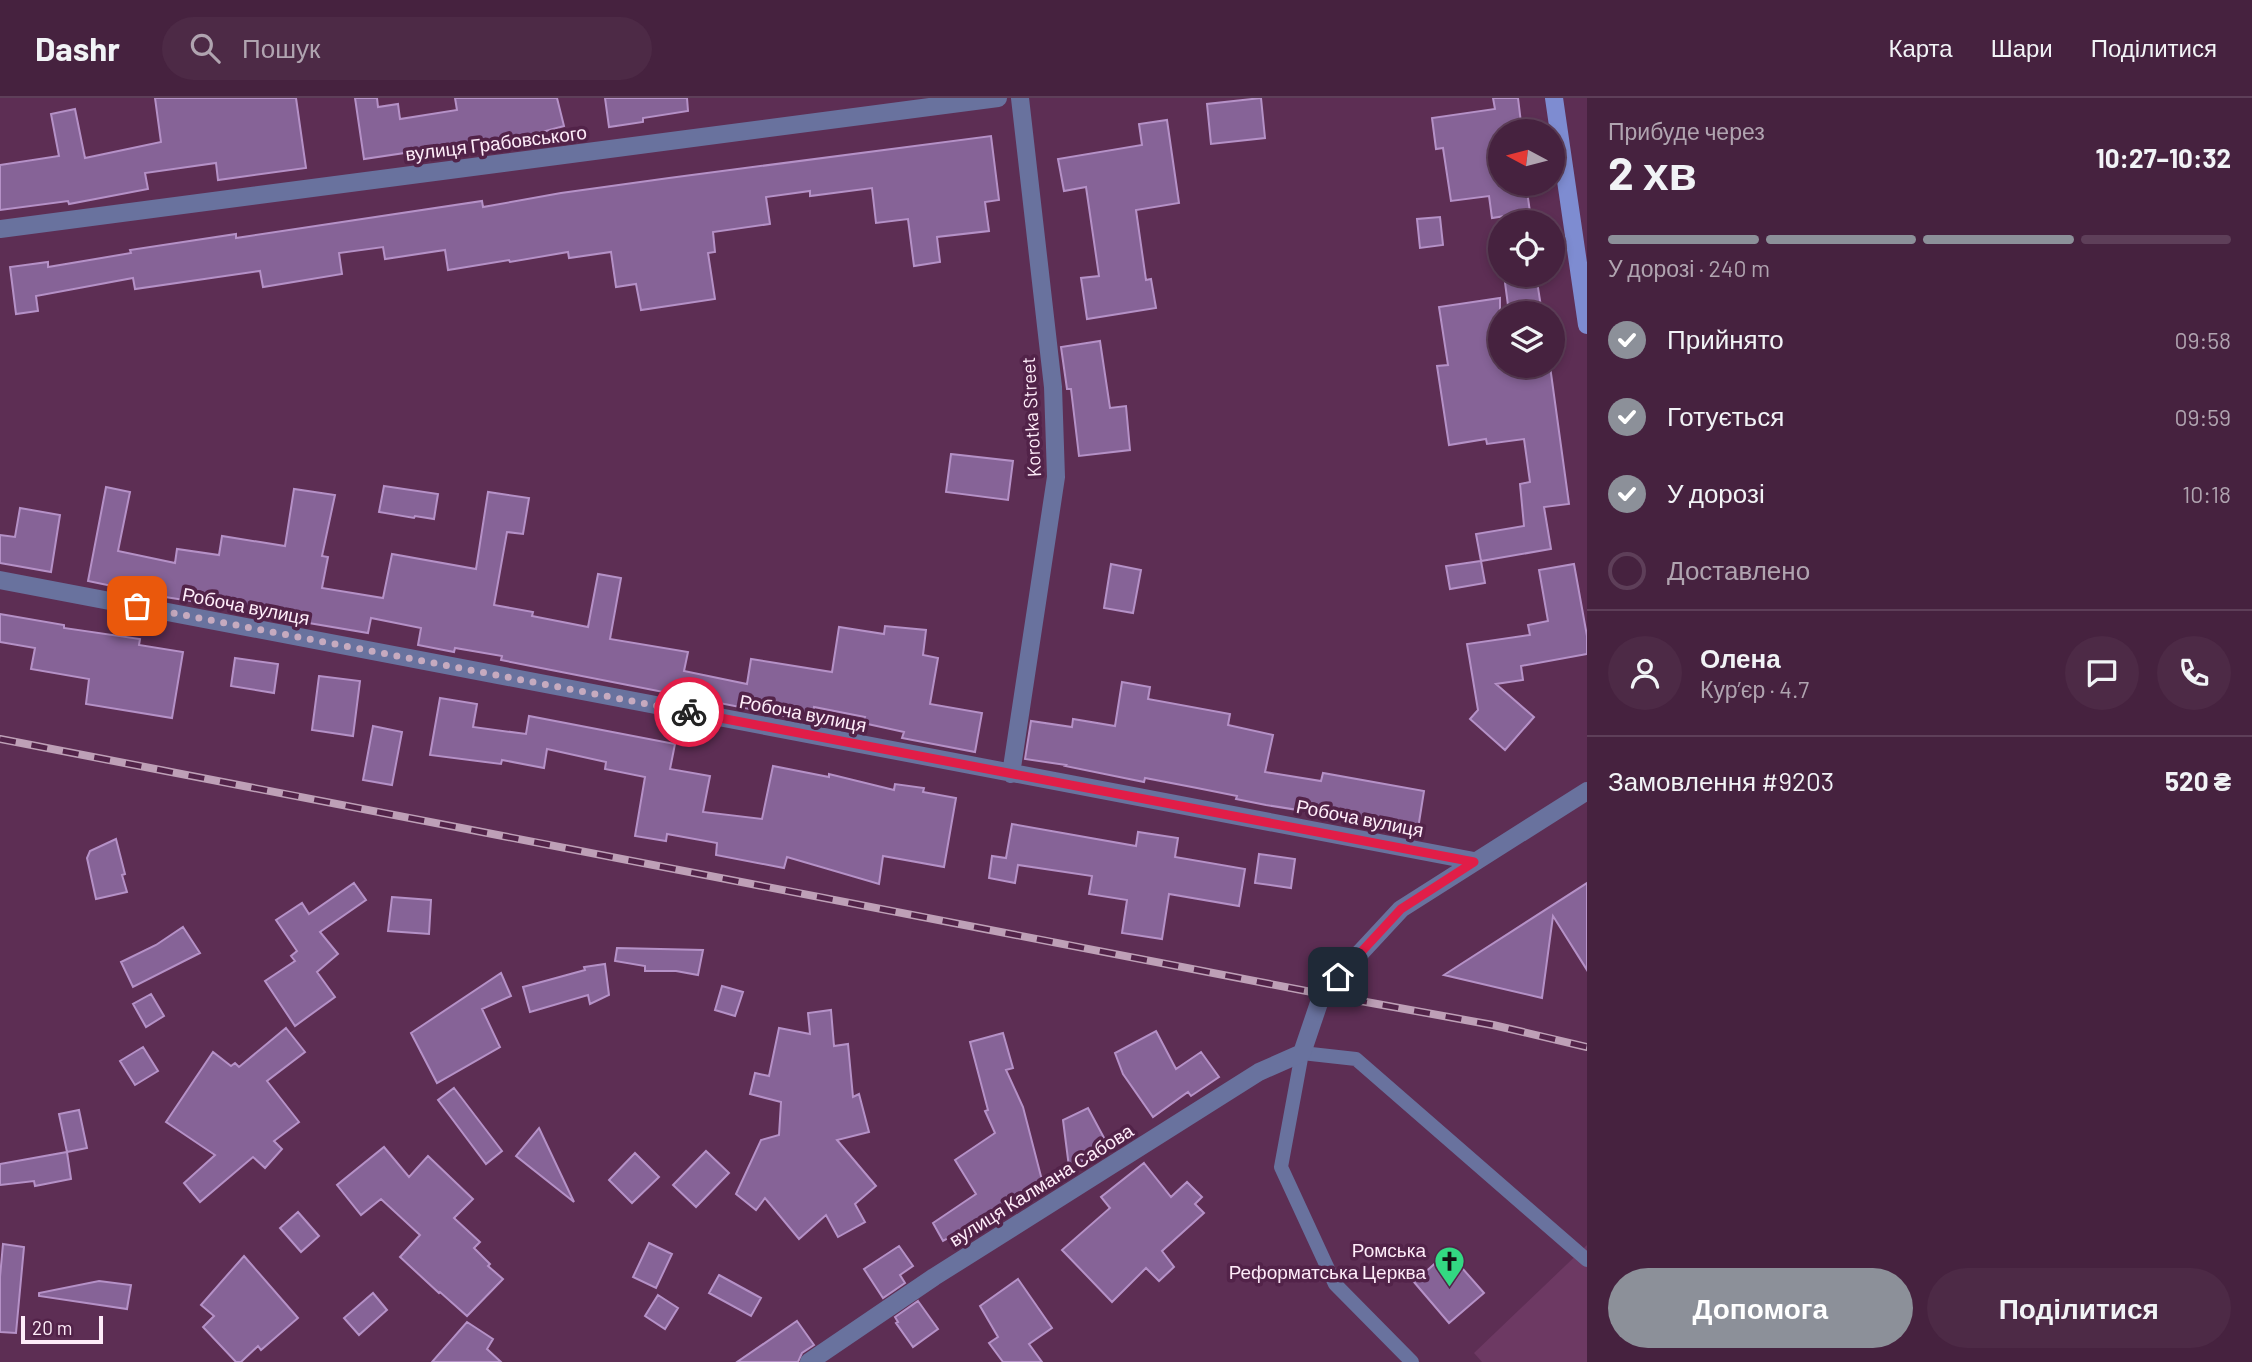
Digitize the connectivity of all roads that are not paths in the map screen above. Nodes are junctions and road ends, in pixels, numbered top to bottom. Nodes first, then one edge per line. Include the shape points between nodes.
1 (998, 98) edge
2 (1020, 98) edge
3 (1554, 98) edge
4 (0, 229) edge
5 (1587, 325) edge
6 (0, 580) edge
7 (1011, 774) junction
8 (1587, 791) edge
9 (1474, 862) junction
10 (1302, 1053) junction
11 (1587, 1260) edge
12 (808, 1362) edge
13 (1412, 1362) edge

1 - 4 street, вулиця Грабовського
2 - 7 street, Korotka Street via 1053,387 1056,477
3 - 5 street
6 - 7 street, Робоча вулиця
7 - 9 street, Робоча вулиця
8 - 9 street
9 - 10 street via 1401,909 1322,994
10 - 11 lane via 1356,1059
10 - 12 street, вулиця Калмана Сабова via 1259,1072
10 - 13 lane via 1281,1167 1335,1283

